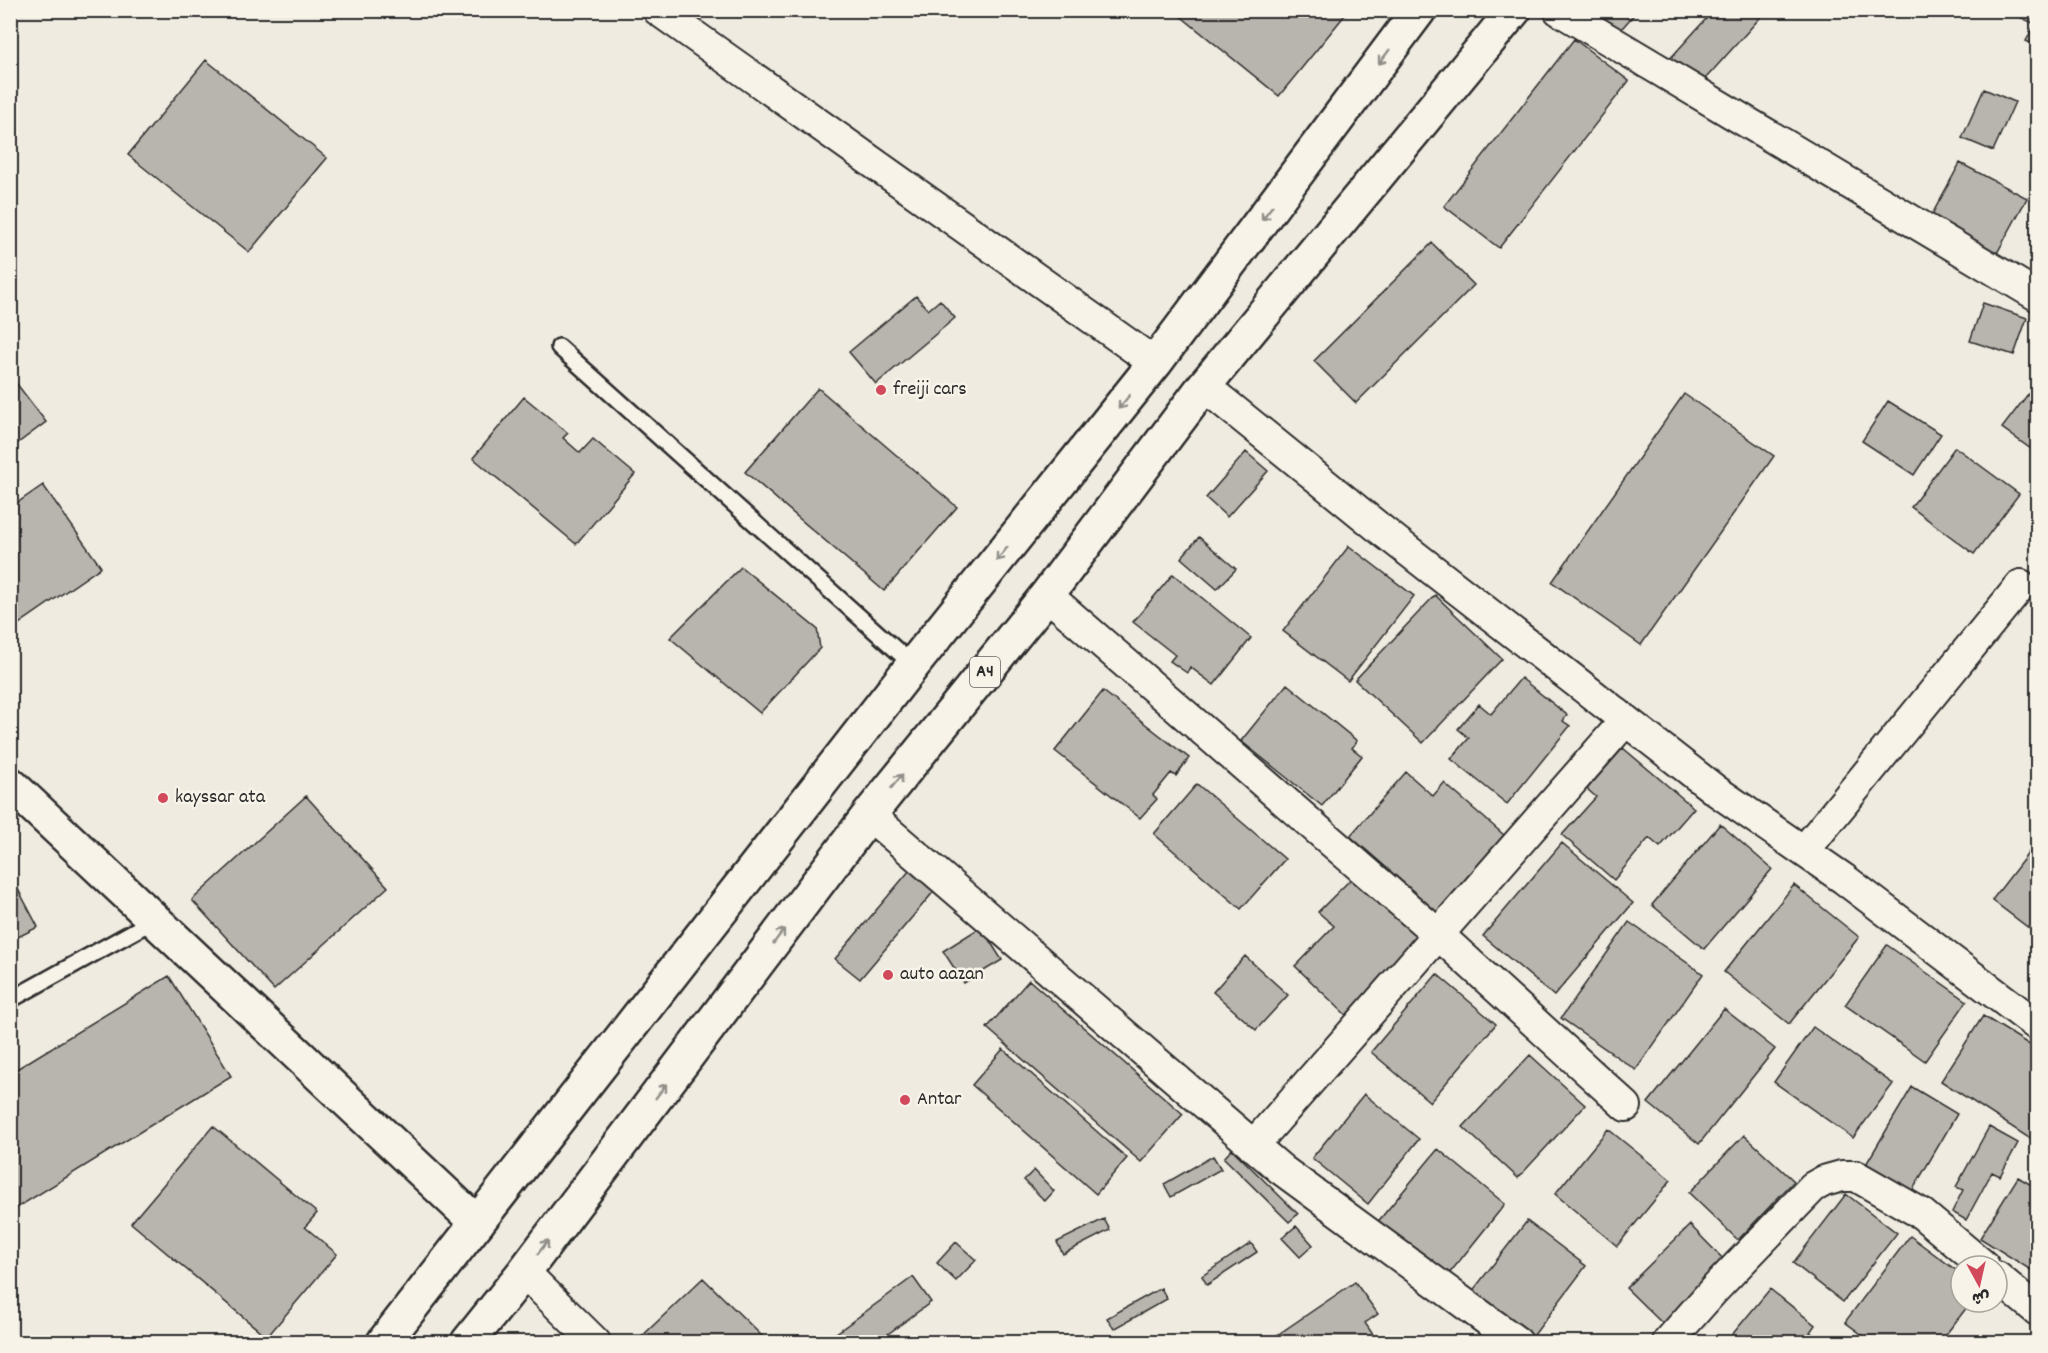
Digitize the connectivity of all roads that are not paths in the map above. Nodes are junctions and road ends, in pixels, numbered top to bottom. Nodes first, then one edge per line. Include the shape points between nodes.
1 (658, 10) edge
2 (1419, 10) edge
3 (1514, 10) edge
4 (1558, 10) edge
5 (2037, 296) edge
6 (559, 347) dead end
7 (1155, 363) junction
8 (1204, 386) junction
9 (2021, 585) dead end
10 (1047, 595) junction
11 (913, 665) junction
12 (1626, 721) junction
13 (10, 783) edge
14 (869, 815) junction
15 (1804, 851) junction
16 (156, 919) junction
17 (1439, 934) junction
18 (10, 1000) edge
19 (2037, 1026) edge
20 (1626, 1106) dead end
21 (1254, 1146) junction
22 (477, 1223) junction
23 (1970, 1254) edge
24 (524, 1272) junction
25 (2009, 1287) edge
26 (2037, 1311) edge
27 (384, 1342) edge
28 (468, 1342) edge
29 (595, 1342) edge
30 (1517, 1342) edge
31 (1668, 1342) edge

1 - 7 street
2 -> 7 main road
3 - 8 main road, A4
4 - 5 street
6 - 11 lane
7 -> 11 main road
8 - 10 main road, A4
8 - 12 street
9 - 15 street
14 -> 10 main road, A4
10 - 17 street
11 - 22 main road
12 - 15 street via 1715,790
12 - 17 street
13 - 16 main road
14 - 21 street
24 -> 14 main road, A4
15 - 19 street
16 - 18 lane
16 - 22 main road
17 - 20 street
17 - 21 street
21 - 30 street
22 - 27 main road
23 - 31 street via 1922,1214 1856,1176 1824,1181 1813,1187
24 - 28 main road, A4
24 - 29 street
25 - 26 street

